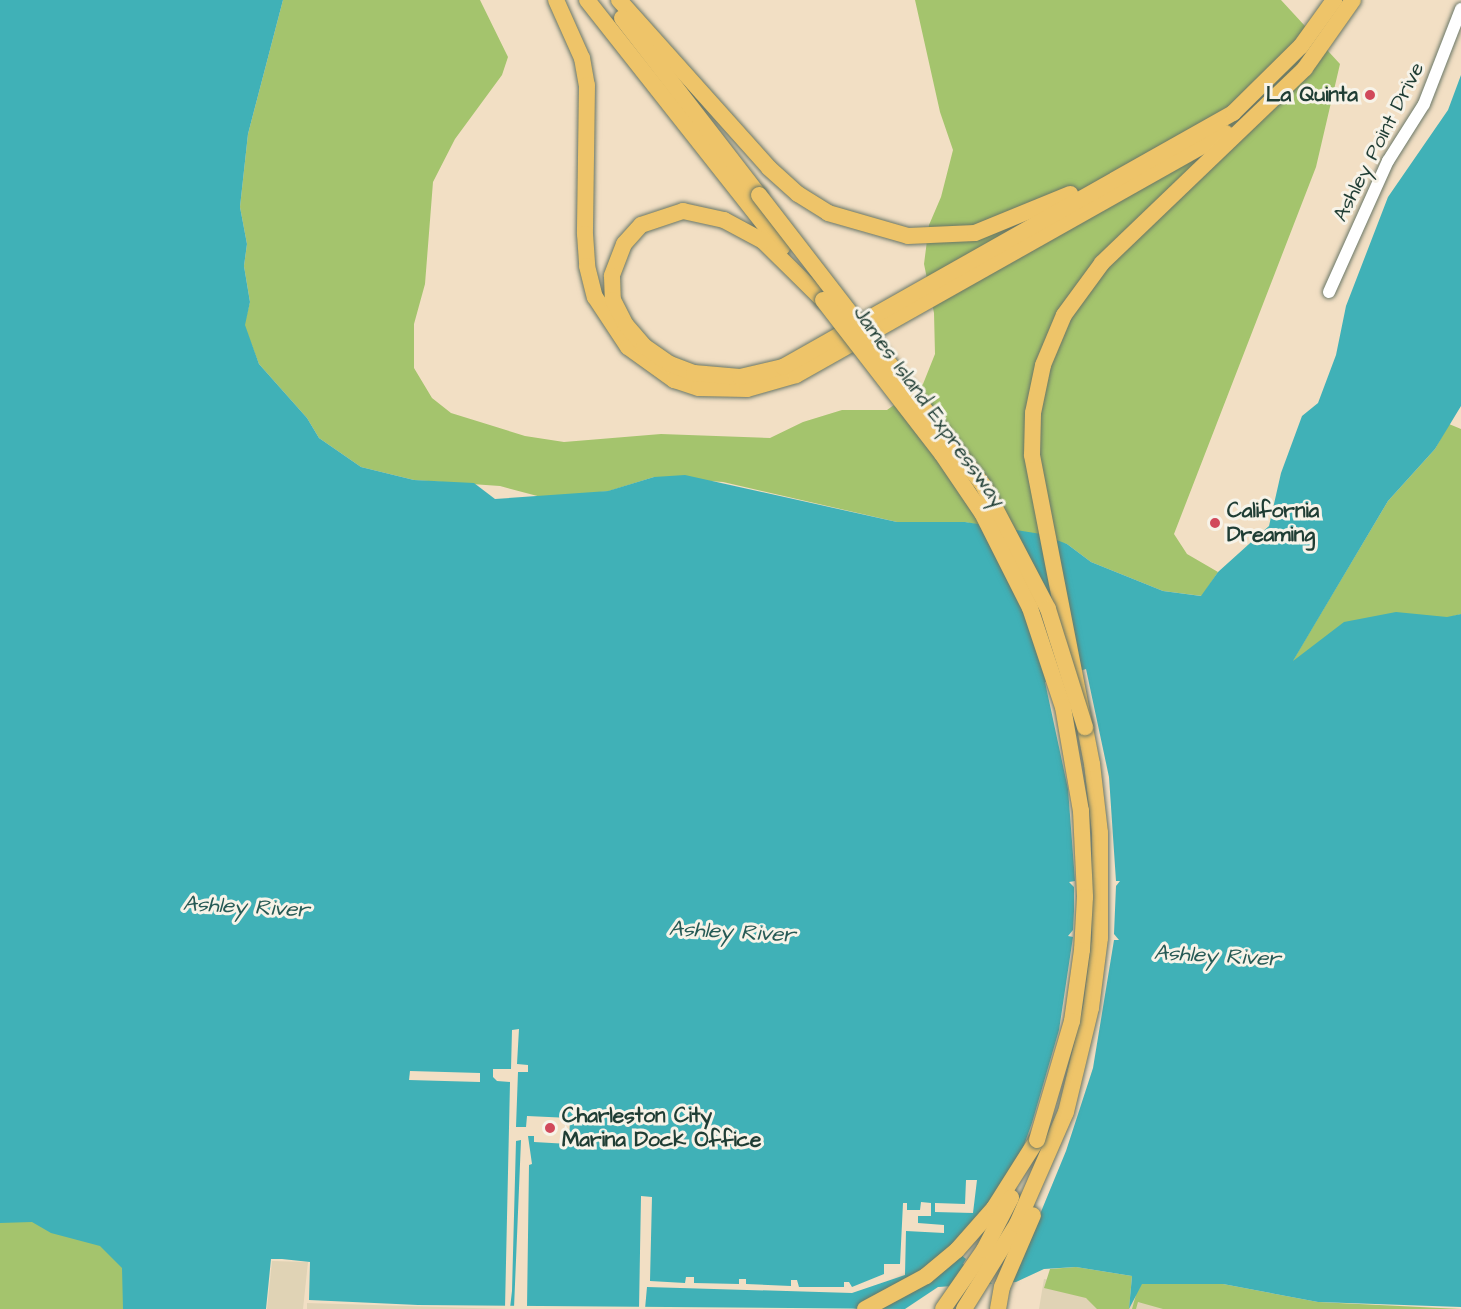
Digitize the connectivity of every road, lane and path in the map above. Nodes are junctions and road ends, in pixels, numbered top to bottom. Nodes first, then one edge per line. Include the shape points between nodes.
1 (556, 0) edge
2 (587, 0) edge
3 (608, 0) edge
4 (619, 0) edge
5 (1334, 0) edge
6 (1353, 0) edge
7 (1461, 9) edge
8 (1324, 31) junction
9 (1280, 91) junction
10 (1191, 138) junction
11 (1329, 292) dead end
12 (823, 300) junction
13 (1085, 727) junction
14 (1066, 1112) junction
15 (1037, 1140) junction
16 (865, 1309) edge
17 (943, 1309) edge
18 (964, 1309) edge
19 (998, 1309) edge

1 - 9 highway, bridge via 582,58 587,85 585,234 587,266 595,297 628,347 674,380 699,388 747,389 796,375 1203,149
2 - 12 highway, James Island Expressway
3 - 13 highway, James Island Expressway, bridge via 983,485 1048,609
4 - 10 highway via 783,181 828,213 908,236 975,233 1028,214
5 - 8 highway
6 - 8 highway
7 - 11 street, Ashley Point Drive via 1424,104 1388,160
8 - 9 highway
8 - 10 highway via 1233,112
9 - 13 highway, bridge via 1102,263 1064,315 1043,365 1033,413 1032,455
10 - 12 highway, bridge via 783,367 762,373 715,375 670,364 644,346 626,326 613,300 612,276 624,244 641,225 683,212 724,220 763,240
12 - 15 highway, James Island Expressway, bridge via 942,454 982,513 1030,608 1063,707 1082,823 1082,951 1072,1021
13 - 14 highway, James Island Expressway via 1101,833 1100,938 1091,1008
14 - 18 highway, James Island Expressway via 1017,1224
14 - 19 highway via 1046,1185 1002,1287
15 - 16 highway via 994,1208 965,1242 926,1276
15 - 17 highway, James Island Expressway via 1001,1219

